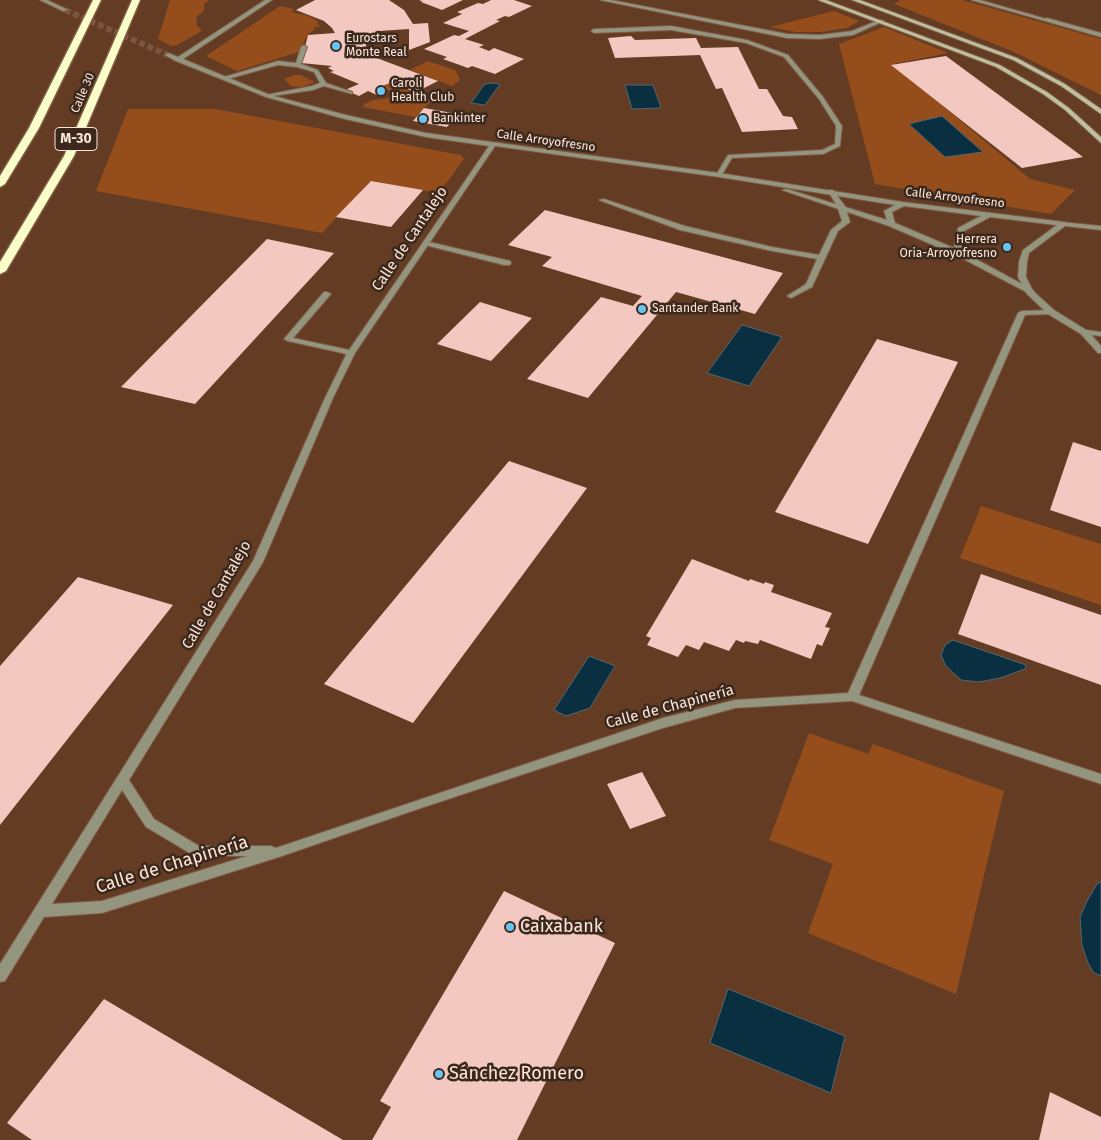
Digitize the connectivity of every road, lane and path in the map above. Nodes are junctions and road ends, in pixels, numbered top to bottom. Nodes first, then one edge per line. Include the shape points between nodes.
1 (43, 0) edge
2 (92, 0) edge
3 (97, 0) edge
4 (136, 0) edge
5 (269, 0) edge
6 (603, 0) edge
7 (821, 0) edge
8 (855, 0) edge
9 (974, 0) edge
10 (65, 10) tunnel mouth
11 (88, 17) junction
12 (881, 21) junction
13 (594, 31) dead end
14 (1101, 35) edge
15 (304, 47) dead end
16 (168, 56) tunnel mouth
17 (178, 60) junction
18 (298, 64) junction
19 (224, 78) junction
20 (324, 84) junction
21 (350, 93) dead end
22 (268, 96) junction
23 (1101, 112) edge
24 (1101, 141) edge
25 (493, 145) junction
26 (719, 175) junction
27 (753, 181) junction
28 (0, 184) edge
29 (831, 191) junction
30 (602, 200) dead end
31 (904, 204) junction
32 (840, 206) junction
33 (990, 214) junction
34 (892, 224) junction
35 (1064, 224) junction
36 (1101, 228) edge
37 (428, 243) junction
38 (957, 252) junction
39 (822, 258) junction
40 (507, 263) dead end
41 (0, 271) edge
42 (1030, 292) junction
43 (327, 294) dead end
44 (791, 296) dead end
45 (1050, 312) junction
46 (1084, 332) junction
47 (1101, 334) edge
48 (1101, 351) edge
49 (351, 353) junction
50 (852, 697) junction
51 (122, 779) junction
52 (1101, 779) edge
53 (282, 851) junction
54 (42, 911) junction
55 (0, 976) edge

1 - 10 street
2 - 11 highway
3 - 11 highway, Calle 30 / M-30
4 - 41 highway, Calle 30 / M-30 via 69,156
5 - 17 street
6 - 12 street via 787,36 853,33
7 - 12 main road
8 - 23 main road via 1015,59 1063,85
9 - 14 street
11 - 28 highway, Calle 30 / M-30 via 34,128
12 - 24 main road via 998,66 1068,109
13 - 26 street via 671,28 747,42 786,56 821,98 839,126 838,145 824,152 730,156
15 - 18 street
16 - 17 street, Calle Arroyofresno
17 - 19 street, Calle Arroyofresno
18 - 19 street via 278,63
18 - 20 street via 316,71
19 - 22 street, Calle Arroyofresno
20 - 21 street
20 - 22 street
22 - 25 street, Calle Arroyofresno via 345,118
25 - 26 street, Calle Arroyofresno
25 - 37 street, Calle de Cantalejo
26 - 27 street, Calle Arroyofresno
27 - 29 street, Calle Arroyofresno
27 - 32 street, Calle Arroyofresno
29 - 31 street, Calle Arroyofresno
29 - 32 street
30 - 39 street via 683,228
31 - 33 street, Calle Arroyofresno
31 - 34 street via 888,211
32 - 34 street, Calle Arroyofresno
32 - 39 street via 846,222 835,230
33 - 35 street, Calle Arroyofresno
33 - 38 street via 961,230
34 - 38 street, Calle Arroyofresno
35 - 36 street, Calle Arroyofresno
35 - 42 street via 1026,252 1022,277
37 - 40 street
37 - 49 street, Calle de Cantalejo
38 - 42 street, Calle Arroyofresno
39 - 44 street via 809,285
42 - 45 street
43 - 49 street via 288,339
45 - 46 street
45 - 50 street via 1022,313
46 - 47 street
46 - 48 street
49 - 51 street, Calle de Cantalejo via 258,562
50 - 52 street, Calle de Chapinería
50 - 53 street, Calle de Chapinería via 735,704 663,723
51 - 53 street, Calle de Chapinería via 150,823 197,851
51 - 54 street, Calle de Cantalejo
53 - 54 street, Calle de Chapinería via 102,907
54 - 55 street, Calle de Cantalejo

